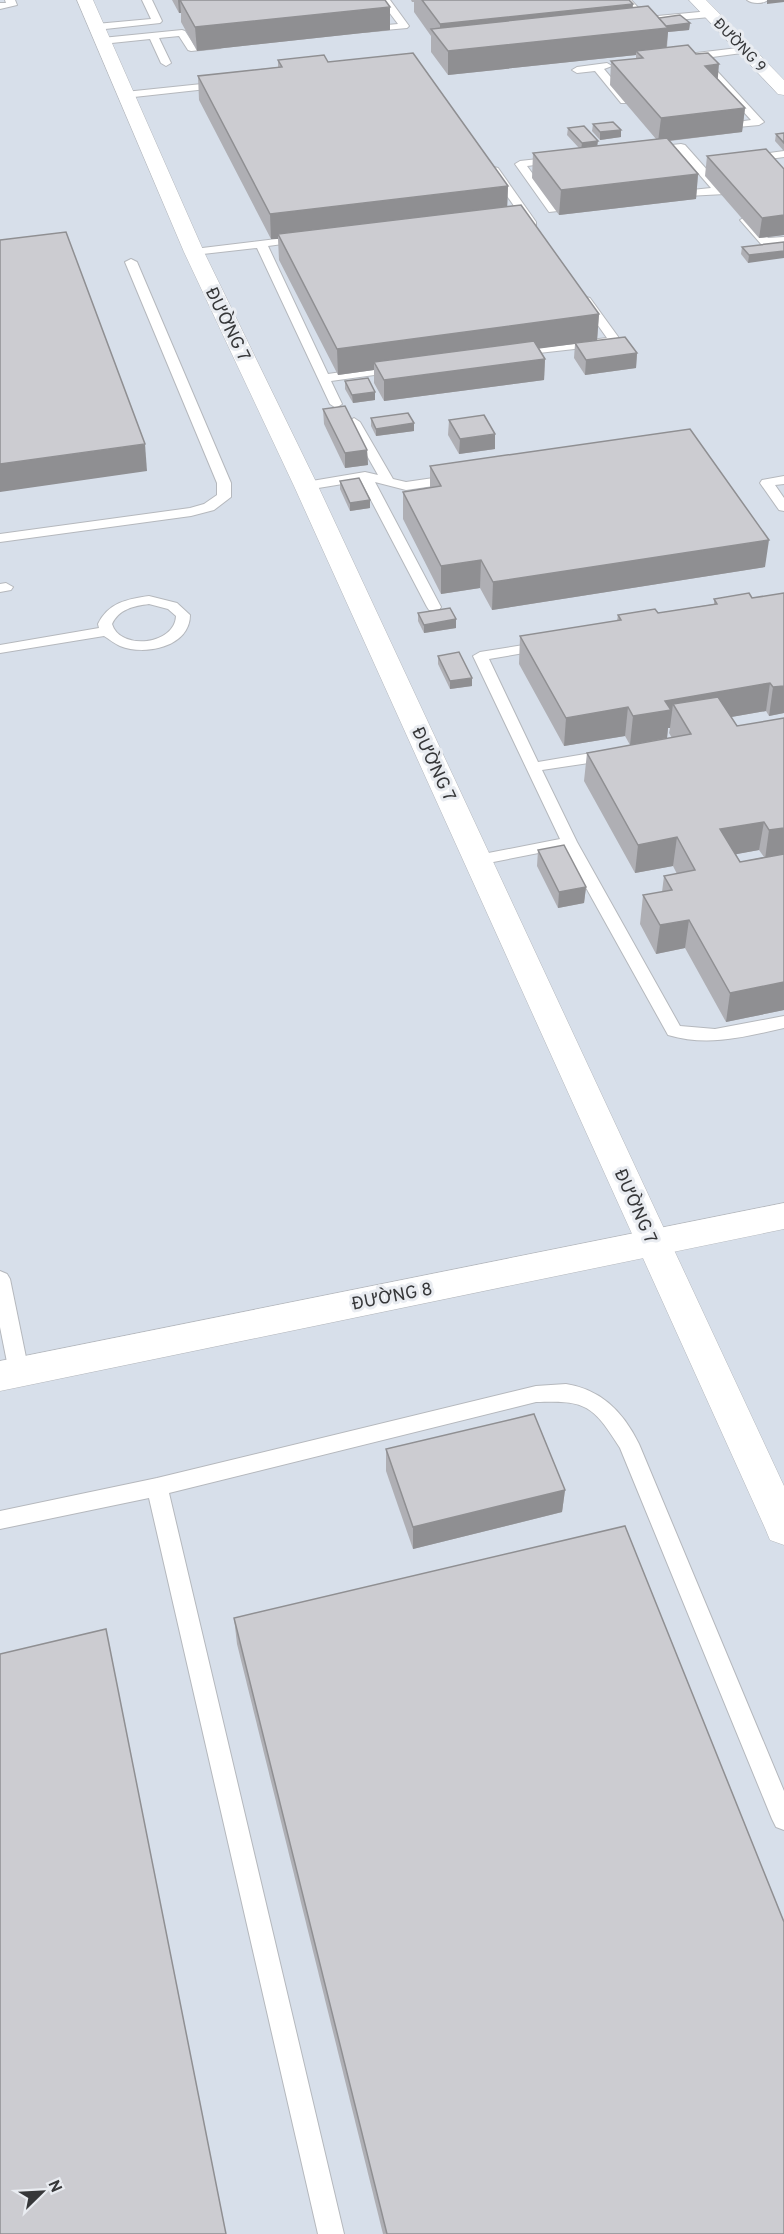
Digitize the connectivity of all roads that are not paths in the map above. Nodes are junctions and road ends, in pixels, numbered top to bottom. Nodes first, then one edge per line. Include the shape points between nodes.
1 (10, 0) edge
2 (85, 0) edge
3 (147, 0) edge
4 (385, 0) edge
5 (626, 0) edge
6 (697, 0) edge
7 (752, 0) edge
8 (763, 0) edge
9 (0, 6) edge
10 (710, 14) junction
11 (357, 31) edge
12 (99, 34) junction
13 (153, 36) junction
14 (226, 44) edge
15 (746, 51) junction
16 (697, 56) junction
17 (675, 58) edge
18 (166, 63) dead end
19 (619, 65) edge
20 (597, 67) junction
21 (577, 70) dead end
22 (780, 81) edge
23 (231, 84) edge
24 (125, 95) junction
25 (632, 110) edge
26 (712, 128) edge
27 (647, 150) edge
28 (779, 155) edge
29 (566, 159) edge
30 (730, 161) edge
31 (490, 165) edge
32 (784, 166) edge
33 (659, 197) edge
34 (726, 199) junction
35 (588, 205) edge
36 (536, 230) edge
37 (318, 237) edge
38 (784, 240) edge
39 (261, 244) junction
40 (194, 252) junction
41 (131, 262) dead end
42 (582, 295) edge
43 (498, 356) edge
44 (405, 367) edge
45 (324, 378) junction
46 (336, 404) dead end
47 (354, 422) edge
48 (365, 476) junction
49 (464, 478) edge
50 (784, 480) edge
51 (388, 482) junction
52 (306, 486) junction
53 (784, 507) edge
54 (0, 538) edge
55 (434, 607) dead end
56 (107, 631) junction
57 (562, 642) edge
58 (0, 649) edge
59 (625, 753) edge
60 (534, 767) junction
61 (569, 842) junction
62 (478, 860) junction
63 (784, 1022) edge
64 (784, 1216) edge
65 (653, 1243) junction
66 (0, 1279) edge
67 (10, 1374) edge
68 (157, 1488) junction
69 (0, 1520) edge
70 (784, 1528) edge
71 (784, 1819) edge
72 (331, 2234) edge

1 - 9 lane via 12,5
2 - 12 street, ĐƯỜNG 7
3 - 12 lane via 157,21
4 - 11 lane via 404,26
5 - 10 lane via 645,20
6 - 10 street, ĐƯỜNG 9
7 - 8 lane
10 - 15 street, ĐƯỜNG 9
12 - 13 lane
12 - 24 street, ĐƯỜNG 7
13 - 14 lane via 182,33 191,48
13 - 18 lane
15 - 16 lane
15 - 22 street, ĐƯỜNG 9
16 - 17 lane
16 - 26 lane via 759,122
19 - 20 lane
20 - 21 lane
20 - 25 lane
23 - 24 lane
24 - 40 street, ĐƯỜNG 7
27 - 34 lane via 681,147 703,165
28 - 30 lane
28 - 32 lane
29 - 35 lane via 520,164 553,210
31 - 36 lane via 517,212
33 - 34 lane
34 - 38 lane via 765,242
37 - 39 lane
39 - 40 lane
39 - 45 lane
40 - 52 street, ĐƯỜNG 7
41 - 54 lane via 224,483 224,497 191,512
42 - 43 lane via 615,341
44 - 45 lane
45 - 46 lane
47 - 51 lane
48 - 51 lane
48 - 52 lane
48 - 55 lane
49 - 51 lane via 406,486
50 - 53 lane via 767,483
52 - 62 street, ĐƯỜNG 7
56 - 56 lane via 129,644 161,643 180,632 184,617 172,605 136,601 114,610 105,624
56 - 58 lane
57 - 60 lane via 480,656
59 - 60 lane
60 - 61 lane
61 - 62 lane
61 - 63 lane via 674,1031 714,1037
62 - 65 street, ĐƯỜNG 7
64 - 65 street, ĐƯỜNG 8
65 - 67 street, ĐƯỜNG 8
65 - 70 street, ĐƯỜNG 7
66 - 67 lane
68 - 69 lane
68 - 71 lane via 536,1394 570,1393 590,1399 606,1412 629,1444
68 - 72 lane

